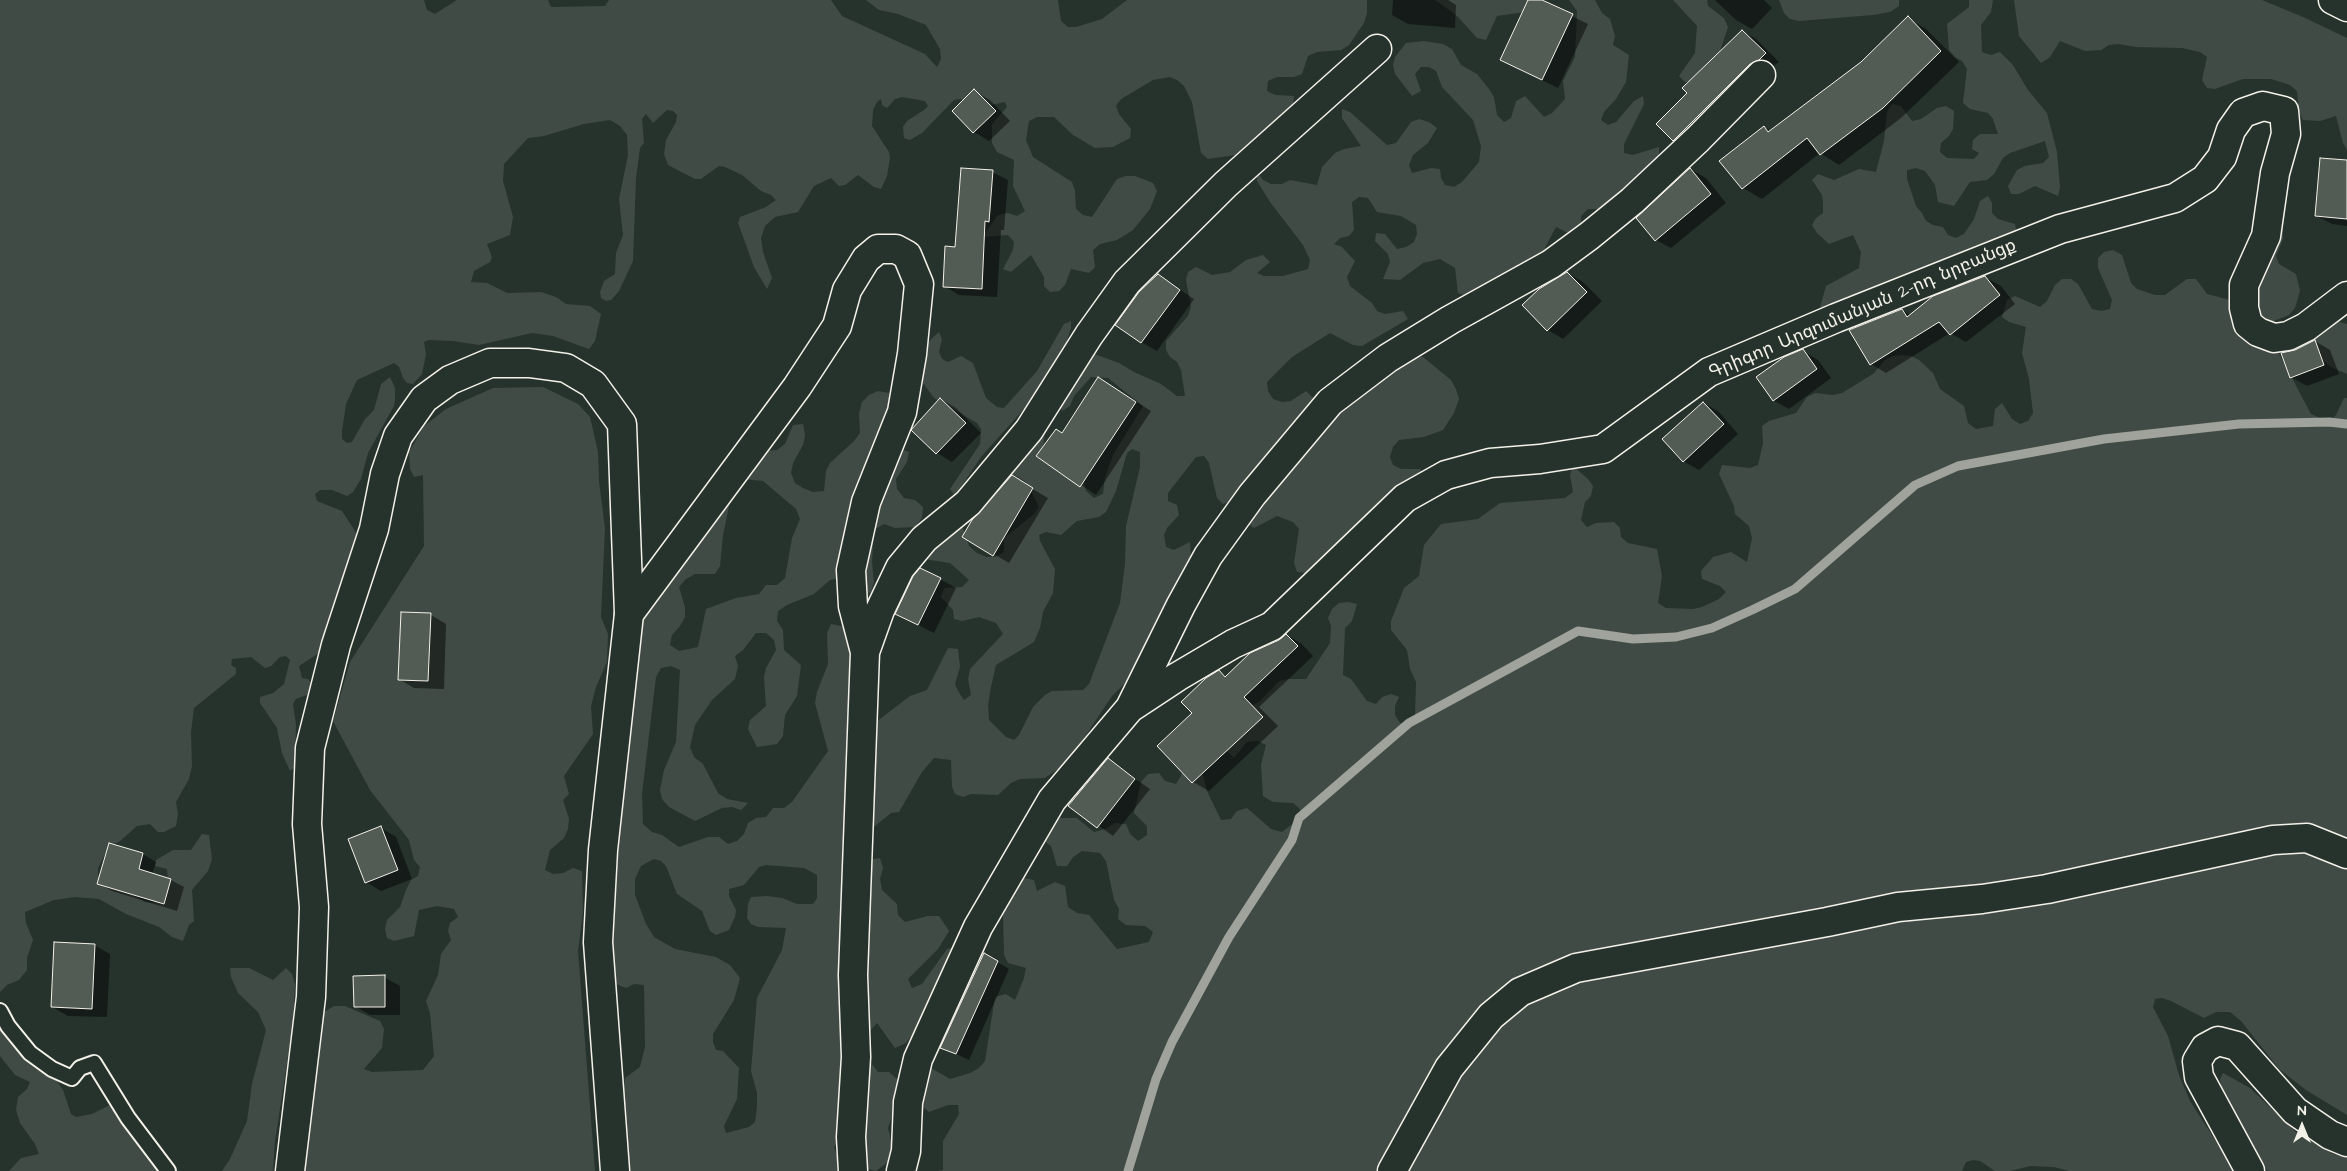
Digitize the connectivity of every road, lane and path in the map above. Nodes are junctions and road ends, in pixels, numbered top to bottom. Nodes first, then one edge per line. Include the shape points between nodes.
1 (2333, 0) edge
2 (2347, 7) edge
3 (1376, 49) dead end
4 (1761, 75) dead end
5 (2347, 296) edge
6 (628, 614) junction
7 (865, 652) junction
8 (1130, 708) junction
9 (2347, 854) edge
10 (0, 1011) edge
11 (2347, 1142) edge
12 (168, 1171) edge
13 (290, 1171) edge
14 (615, 1171) edge
15 (853, 1171) edge
16 (901, 1171) edge
17 (1392, 1171) edge
18 (2250, 1171) edge

1 - 2 street
3 - 7 street via 1226,184 1127,282 1029,430 968,503 924,539 900,568
4 - 8 street via 1646,189 1589,236 1551,264 1388,358 1330,402 1252,495 1208,556
5 - 8 street, Գրիգոր Արզումանյան 2-րդ նրբանցք via 2306,327 2288,336 2274,338 2248,324 2244,285 2266,236 2275,173 2286,134 2284,111 2263,106 2243,114 2231,130 2222,157 2205,179 2176,198 2060,229 1710,372 1603,449 1490,463 1446,475 1405,498 1272,626 1225,648
6 - 7 street via 797,387 837,326 847,290 866,259 878,249 896,249 907,255 913,266 919,284 918,299 902,412 866,502 851,570 853,606
6 - 13 street via 622,424 592,384 566,368 529,362 490,363 450,380 424,399 398,436 385,474 374,529 336,645 310,748 307,824 314,907 311,997
6 - 14 street via 603,850 598,942
7 - 15 street via 853,975 856,1058 850,1137
8 - 16 street via 1052,800 978,927 918,1059 908,1102 906,1151
9 - 17 street via 2307,838 2273,840 2047,889 1982,899 1898,906 1576,968 1520,992 1491,1016 1449,1068
10 - 12 lane via 30,1053 52,1069 72,1078 80,1068 94,1063 128,1118
11 - 18 street via 2330,1135 2295,1111 2236,1046 2218,1041 2205,1048 2196,1061 2199,1077

